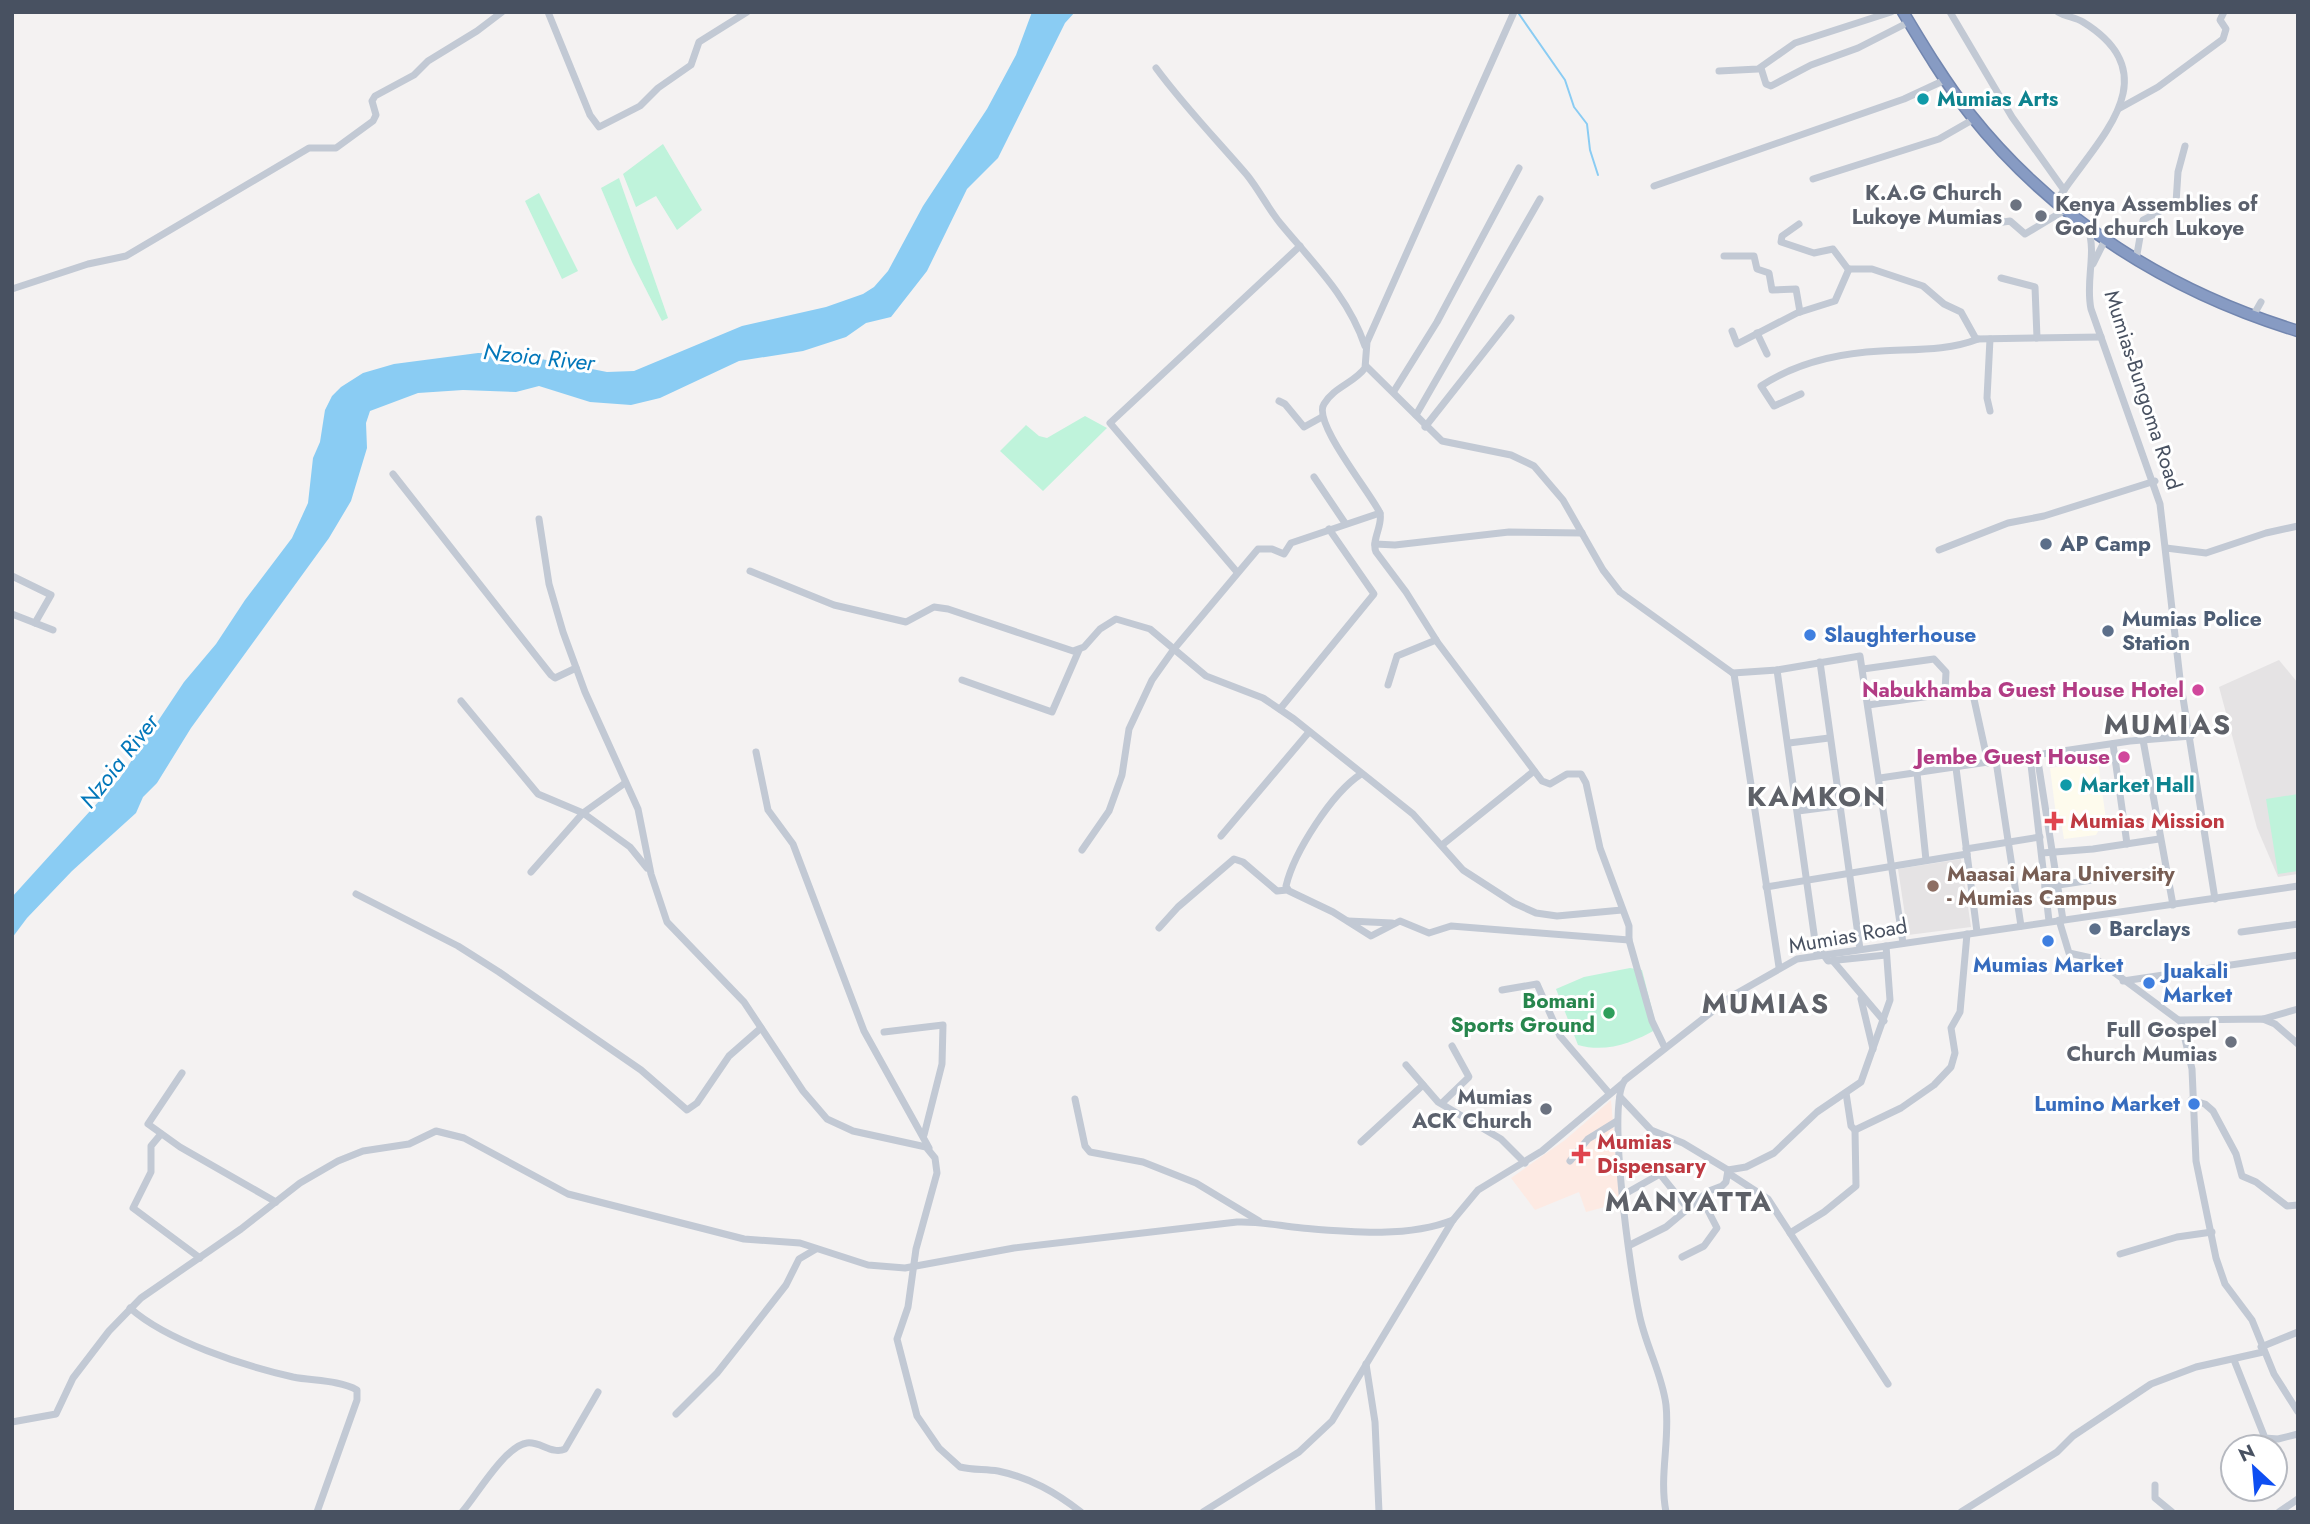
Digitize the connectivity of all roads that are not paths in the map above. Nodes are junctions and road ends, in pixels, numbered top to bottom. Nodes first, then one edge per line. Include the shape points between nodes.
1 (502, 12) edge
2 (548, 12) edge
3 (747, 12) edge
4 (1514, 12) edge
5 (1890, 12) edge
6 (1903, 12) edge
7 (1950, 12) edge
8 (2224, 12) edge
9 (2061, 13) edge
10 (1909, 22) junction
11 (1898, 27) junction
12 (1156, 68) dead end
13 (1761, 68) junction
14 (1719, 71) dead end
15 (1945, 80) junction
16 (2120, 109) junction
17 (1974, 119) junction
18 (2185, 146) dead end
19 (1519, 168) dead end
20 (1813, 179) dead end
21 (1654, 187) dead end
22 (2064, 190) junction
23 (1540, 199) dead end
24 (2056, 202) junction
25 (2065, 210) junction
26 (1997, 223) dead end
27 (1798, 224) dead end
28 (2088, 228) junction
29 (2105, 240) junction
30 (1300, 246) junction
31 (1724, 256) dead end
32 (2136, 260) junction
33 (2091, 268) junction
34 (1849, 269) junction
35 (2001, 278) dead end
36 (12, 289) edge
37 (2261, 302) dead end
38 (1800, 312) junction
39 (2253, 316) junction
40 (1511, 318) dead end
41 (1732, 331) dead end
42 (2298, 331) edge
43 (1757, 333) junction
44 (2101, 337) junction
45 (2037, 338) junction
46 (1978, 339) junction
47 (1990, 339) junction
48 (1365, 347) junction
49 (1767, 354) dead end
50 (1366, 366) junction
51 (1394, 391) junction
52 (1801, 394) dead end
53 (1279, 401) dead end
54 (1990, 411) dead end
55 (1416, 415) junction
56 (1322, 417) junction
57 (1426, 426) junction
58 (393, 474) dead end
59 (1314, 477) dead end
60 (2155, 481) junction
61 (1381, 513) junction
62 (540, 520) dead end
63 (1345, 523) junction
64 (2298, 527) edge
65 (1329, 529) junction
66 (1582, 533) junction
67 (1375, 544) junction
68 (2166, 548) junction
69 (1939, 550) dead end
70 (750, 571) dead end
71 (1237, 572) junction
72 (12, 576) edge
73 (12, 614) edge
74 (35, 623) junction
75 (53, 630) dead end
76 (1436, 640) junction
77 (1174, 649) junction
78 (1079, 650) junction
79 (1820, 662) junction
80 (576, 668) junction
81 (1863, 669) junction
82 (1777, 670) junction
83 (1733, 673) junction
84 (962, 680) dead end
85 (1388, 685) dead end
86 (1945, 692) junction
87 (461, 701) dead end
88 (1868, 705) junction
89 (1280, 709) junction
90 (1309, 732) junction
91 (2190, 736) junction
92 (1829, 738) junction
93 (2143, 740) junction
94 (1789, 743) junction
95 (2113, 744) junction
96 (756, 752) dead end
97 (2034, 755) junction
98 (1992, 762) junction
99 (1956, 768) junction
100 (1534, 771) junction
101 (1917, 773) junction
102 (1361, 774) junction
103 (1880, 778) junction
104 (625, 783) junction
105 (1883, 800) junction
106 (1839, 805) junction
107 (1798, 811) junction
108 (583, 813) junction
109 (1221, 836) dead end
110 (2040, 837) junction
111 (2159, 839) junction
112 (2007, 842) junction
113 (2127, 844) junction
114 (1442, 845) junction
115 (1082, 850) dead end
116 (1966, 851) junction
117 (2042, 853) junction
118 (2053, 853) junction
119 (1926, 860) junction
120 (1892, 865) junction
121 (2166, 869) junction
122 (531, 872) dead end
123 (1848, 873) junction
124 (651, 874) junction
125 (1807, 880) junction
126 (2057, 886) junction
127 (2298, 886) edge
128 (1766, 887) junction
129 (2045, 887) junction
130 (1287, 890) junction
131 (356, 894) dead end
132 (2215, 899) junction
133 (2172, 905) junction
134 (1622, 910) junction
135 (2061, 920) junction
136 (1348, 921) junction
137 (2049, 921) junction
138 (1393, 923) junction
139 (2298, 924) edge
140 (2021, 926) junction
141 (1159, 929) dead end
142 (1977, 932) junction
143 (2241, 932) dead end
144 (1967, 934) junction
145 (1629, 940) junction
146 (1903, 943) junction
147 (1886, 946) junction
148 (1860, 948) junction
149 (1820, 954) junction
150 (1886, 955) junction
151 (2298, 955) edge
152 (1833, 961) junction
153 (1779, 967) junction
154 (2123, 981) junction
155 (1502, 990) dead end
156 (1860, 996) junction
157 (2298, 1009) edge
158 (2263, 1019) junction
159 (2179, 1020) junction
160 (1884, 1021) junction
161 (761, 1028) junction
162 (884, 1032) dead end
163 (2298, 1044) edge
164 (1452, 1046) dead end
165 (1665, 1048) junction
166 (1873, 1049) junction
167 (1406, 1065) dead end
168 (182, 1073) dead end
169 (1622, 1084) junction
170 (1423, 1085) junction
171 (1609, 1093) junction
172 (1846, 1093) junction
173 (1620, 1097) junction
174 (1075, 1099) dead end
175 (2191, 1100) junction
176 (1442, 1103) junction
177 (1617, 1121) junction
178 (1855, 1130) junction
179 (161, 1134) junction
180 (924, 1136) junction
181 (1361, 1142) dead end
182 (930, 1149) junction
183 (1570, 1161) dead end
184 (1525, 1163) junction
185 (1728, 1172) junction
186 (1623, 1195) junction
187 (1702, 1199) junction
188 (276, 1202) junction
189 (2298, 1205) edge
190 (1689, 1210) junction
191 (1453, 1220) junction
192 (1260, 1221) junction
193 (2212, 1232) junction
194 (1790, 1233) junction
195 (1630, 1245) junction
196 (816, 1249) junction
197 (2120, 1254) dead end
198 (1682, 1257) dead end
199 (200, 1258) junction
200 (913, 1266) junction
201 (130, 1308) junction
202 (2298, 1332) edge
203 (2262, 1350) junction
204 (2234, 1360) junction
205 (1366, 1364) junction
206 (1888, 1384) dead end
207 (598, 1392) dead end
208 (2298, 1412) edge
209 (676, 1414) dead end
210 (12, 1422) edge
211 (2298, 1434) edge
212 (2155, 1485) dead end
213 (2298, 1499) edge
214 (1209, 1510) edge
215 (317, 1512) edge
216 (462, 1512) edge
217 (1081, 1512) edge
218 (1379, 1512) edge
219 (1666, 1512) edge
220 (1961, 1512) edge
221 (2172, 1512) edge
222 (2279, 1512) edge

1 - 36 street via 414,75 375,96 373,121 338,147 309,148 127,256
2 - 3 street via 599,127 640,106 691,65 699,42
4 - 48 street
5 - 11 street
5 - 13 street via 1795,43
6 - 10 highway, Mumias-Bungoma Road
7 - 22 street via 2012,117
8 - 16 street via 2220,20 2227,29 2223,39
9 - 16 street via 2086,24 2122,62 2125,81
10 - 11 street
10 - 15 highway, Mumias-Bungoma Road
11 - 13 street via 1771,86
12 - 30 street via 1248,176
13 - 14 street
15 - 17 highway, Mumias-Bungoma Road
15 - 21 street via 1904,99
16 - 22 street
17 - 20 street via 1941,138
17 - 24 highway, Mumias-Bungoma Road
18 - 32 street via 2176,202 2143,220
19 - 51 street via 1437,322
22 - 24 street
23 - 55 street
24 - 25 highway, Mumias-Bungoma Road
25 - 26 street via 2025,234 2012,221
25 - 28 highway, Mumias-Bungoma Road
27 - 34 street via 1781,242 1814,253 1833,249
28 - 29 highway, Mumias-Bungoma Road
28 - 33 street, Mumias-Bungoma Road
29 - 32 highway, Mumias-Bungoma Road
29 - 33 street, Mumias-Bungoma Road
30 - 48 street via 1343,298
30 - 71 street via 1110,423
31 - 38 street via 1754,256 1757,269 1769,273 1772,290 1796,289
32 - 39 highway, Mumias-Bungoma Road
33 - 44 street, Mumias-Bungoma Road via 2089,300
34 - 38 street via 1838,299
34 - 46 street via 1872,269 1923,286 1961,312
35 - 45 street via 2035,287
37 - 39 street
38 - 43 street
39 - 42 highway, Mumias-Bungoma Road
40 - 57 street
41 - 43 street via 1736,344
43 - 49 street
44 - 45 street
44 - 60 street, Mumias-Bungoma Road
45 - 47 street
46 - 47 street
46 - 52 street via 1817,360 1761,386 1774,406
47 - 54 street via 1986,398
48 - 50 street
50 - 51 street
50 - 56 street via 1326,401
51 - 55 street
53 - 56 street via 1304,427
55 - 57 street
56 - 61 street
57 - 66 street via 1436,438 1450,444 1527,461 1563,500
58 - 80 street via 551,675 555,678
59 - 63 street
60 - 68 street, Mumias-Bungoma Road
60 - 69 street via 2008,523
61 - 63 street
61 - 67 street
62 - 80 street via 549,584
63 - 65 street
64 - 68 street via 2210,552
65 - 71 street via 1291,543 1284,554 1258,549
65 - 89 street via 1374,594
66 - 67 street via 1509,531
66 - 83 street via 1608,577 1629,599
67 - 76 street via 1377,555
68 - 91 street, Mumias-Bungoma Road
70 - 78 street via 849,610 906,622 942,607
71 - 77 street
72 - 74 street via 51,595
73 - 74 street
74 - 75 street
76 - 85 street via 1397,656
76 - 100 street
77 - 78 street via 1150,629 1122,619 1106,624
77 - 89 street via 1206,676
77 - 115 street via 1138,705 1110,811
78 - 84 street via 1052,712
79 - 81 street via 1856,655
79 - 82 street
79 - 92 street
80 - 104 street
81 - 86 street via 1934,659 1946,672
81 - 88 street
82 - 83 street
82 - 94 street
83 - 128 street
86 - 88 street
86 - 98 street via 1973,691
87 - 108 street via 538,794
88 - 103 street
89 - 90 street
90 - 102 street
90 - 109 street
91 - 93 street
91 - 132 street, Mumias-Bungoma Road
92 - 94 street
92 - 106 street
93 - 95 street
93 - 111 street
94 - 107 street
95 - 97 street
95 - 113 street
96 - 180 street via 768,810 793,844 863,1031
97 - 98 street
97 - 110 street
97 - 118 street
98 - 99 street
98 - 112 street
99 - 101 street
99 - 116 street
100 - 114 street
100 - 134 street via 1545,784 1567,774 1581,774
101 - 103 street
101 - 119 street
102 - 114 street via 1413,814
102 - 130 street via 1344,788 1309,837 1289,876
103 - 105 street
104 - 108 street
104 - 124 street via 642,821
105 - 106 street
105 - 120 street
106 - 107 street
106 - 123 street
107 - 125 street
108 - 122 street
108 - 124 street via 635,852
110 - 112 street
110 - 117 street
111 - 113 street
111 - 121 street
112 - 116 street
112 - 140 street
113 - 118 street
114 - 134 street via 1463,870 1535,913 1557,916
116 - 119 street
116 - 142 street
117 - 118 street
117 - 129 street
118 - 126 street
119 - 120 street
120 - 123 street
120 - 146 street
121 - 126 street
121 - 133 street
123 - 125 street
123 - 148 street
124 - 161 street via 670,928 744,1002
125 - 128 street
125 - 149 street
126 - 129 street
126 - 135 street
127 - 132 street, Mumias Road
128 - 153 street
129 - 137 street
130 - 136 street
130 - 141 street via 1279,892 1234,859
131 - 161 street via 499,972 642,1070 687,1110 695,1107 729,1056
132 - 133 street, Mumias Road
133 - 135 street, Mumias Road
134 - 145 street
135 - 137 street, Mumias Road
135 - 154 street via 2069,953 2091,957
136 - 138 street
136 - 138 street via 1371,936
137 - 140 street, Mumias Road
138 - 145 street via 1408,922 1429,933 1451,926
139 - 143 street
140 - 142 street, Mumias Road
142 - 144 street, Mumias Road
144 - 146 street, Mumias Road
144 - 178 street via 1960,1012 1951,1028 1955,1053 1951,1067 1901,1108
145 - 165 street via 1652,1021
146 - 147 street, Mumias Road
147 - 148 street, Mumias Road
147 - 150 street
148 - 149 street, Mumias Road
149 - 152 street
149 - 153 street, Mumias Road
150 - 152 street
150 - 160 street via 1891,1000
151 - 154 street
152 - 156 street
153 - 165 street, Mumias Road via 1732,996
154 - 159 street
155 - 171 street via 1537,984 1560,1036
156 - 160 street
156 - 166 street
157 - 158 street
158 - 159 street
158 - 163 street
159 - 175 street via 2189,1054
160 - 166 street
161 - 182 street via 827,1119 853,1131
162 - 180 street via 943,1025 942,1064
164 - 176 street via 1469,1077
165 - 169 street, Mumias Road
166 - 172 street via 1863,1079
167 - 170 street
168 - 179 street via 148,1122
169 - 171 street, Mumias Road
169 - 173 street
170 - 176 street
170 - 181 street
171 - 184 street, Mumias Road
172 - 178 street
172 - 185 street via 1817,1112 1774,1153
173 - 177 street
173 - 185 street via 1651,1129
174 - 192 street via 1090,1152 1143,1162 1196,1183
175 - 189 street via 2211,1108 2236,1154 2242,1176 2287,1206
175 - 193 street via 2196,1161
176 - 184 street via 1501,1139
177 - 183 street via 1588,1139
177 - 186 street
178 - 194 street via 1856,1186
179 - 188 street
179 - 199 street via 151,1146 151,1172 133,1208
180 - 182 street
182 - 200 street via 937,1173
184 - 191 street, Mumias Road via 1478,1190
185 - 187 street via 1726,1182
185 - 194 street via 1765,1196
186 - 190 street via 1660,1174
186 - 195 street
187 - 190 street
187 - 198 street via 1717,1228 1704,1246
188 - 196 street via 350,1155 409,1144 443,1131 568,1194 731,1236 800,1243
188 - 199 street
190 - 195 street
191 - 192 street via 1411,1230 1322,1229
191 - 205 street, Mumias Road
192 - 200 street via 1100,1237
193 - 197 street
193 - 203 street via 2223,1279 2252,1320
194 - 206 street
195 - 219 street via 1639,1314 1665,1403
196 - 200 street via 868,1265
196 - 209 street via 799,1259 789,1280 747,1335
199 - 201 street
200 - 217 street via 908,1307 897,1339 910,1394 924,1427 960,1467 1038,1483
201 - 210 street via 73,1378 56,1415
201 - 215 street via 158,1329 201,1348 281,1374 357,1390
202 - 203 street
203 - 204 street
203 - 208 street
204 - 211 street via 2265,1439
204 - 220 street via 2196,1367 2151,1384
205 - 214 street, Mumias Road via 1339,1412 1317,1437
205 - 218 street via 1375,1422
207 - 216 street via 565,1449 533,1443 518,1446
212 - 221 street via 2155,1498
213 - 222 street

